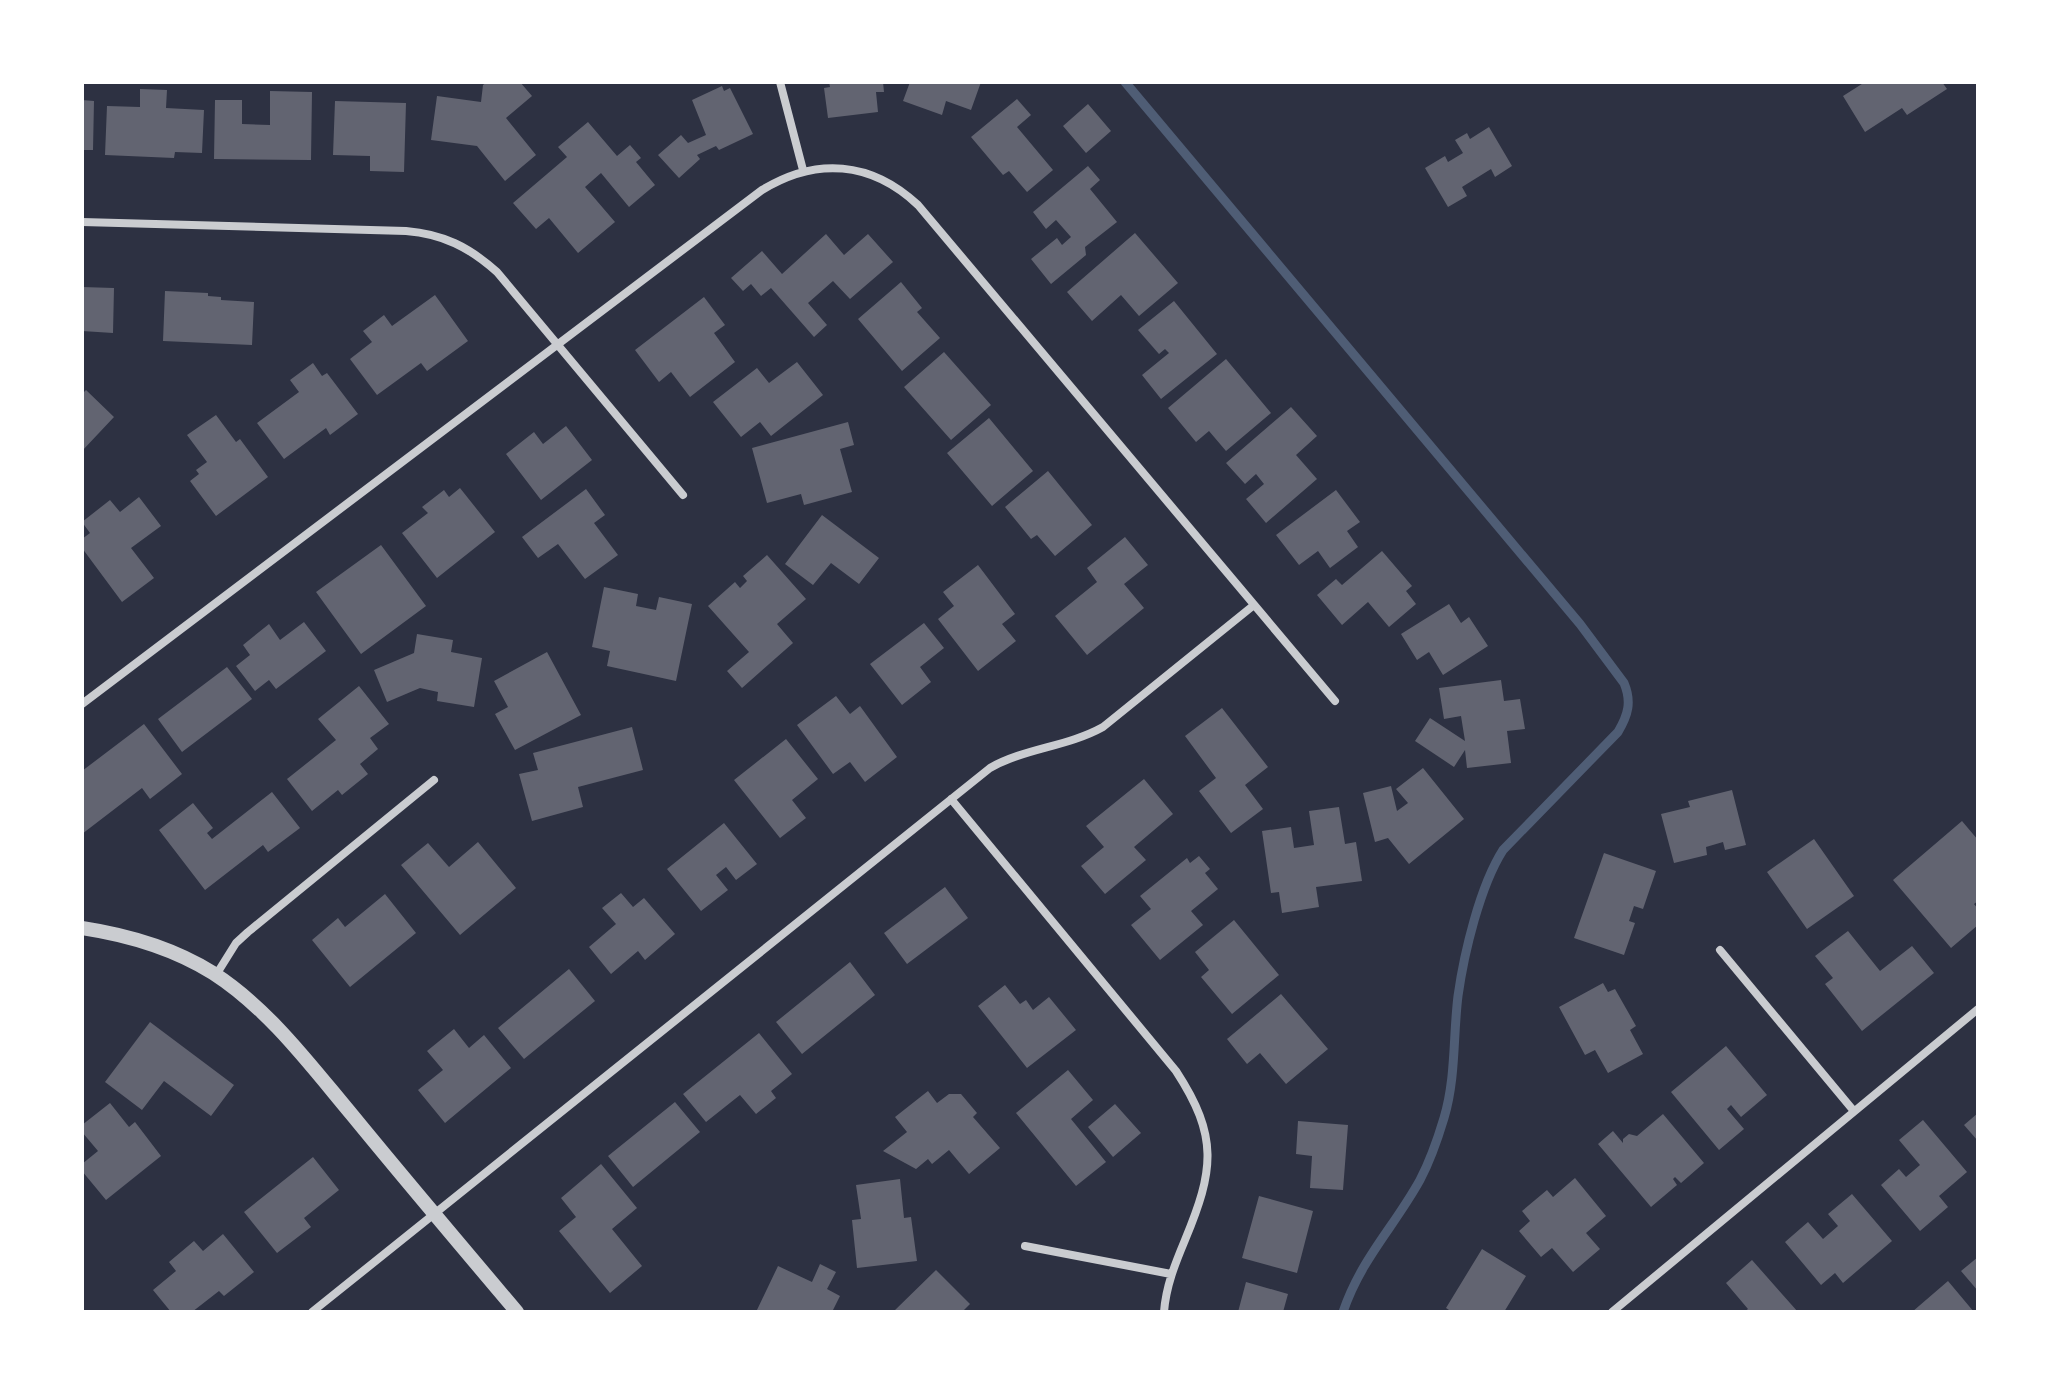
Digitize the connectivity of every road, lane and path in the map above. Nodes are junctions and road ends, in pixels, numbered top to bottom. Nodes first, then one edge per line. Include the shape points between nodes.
1 (780, 82) edge
2 (803, 170) junction
3 (82, 222) edge
4 (557, 343) junction
5 (683, 495) dead end
6 (1254, 605) junction
7 (1335, 701) dead end
8 (82, 704) edge
9 (434, 780) dead end
10 (951, 799) junction
11 (82, 928) edge
12 (1720, 950) dead end
13 (216, 975) junction
14 (1978, 1009) edge
15 (1853, 1110) junction
16 (434, 1214) junction
17 (1025, 1246) dead end
18 (1171, 1274) junction
19 (312, 1312) edge
20 (517, 1312) edge
21 (1164, 1312) edge
22 (1612, 1312) edge

1 - 2 street
2 - 4 street via 762,190
2 - 6 street via 857,171 912,199
3 - 4 street via 430,233 478,254
4 - 5 street
4 - 8 street
6 - 7 street
6 - 10 street via 1103,727 1004,760
9 - 13 street via 248,932
10 - 16 street
10 - 18 street via 1195,1100 1205,1127 1207,1181
11 - 13 street via 174,952
12 - 15 street
13 - 16 street via 296,1048
14 - 15 street
15 - 22 street
16 - 19 street
16 - 20 street
17 - 18 street
18 - 21 street

